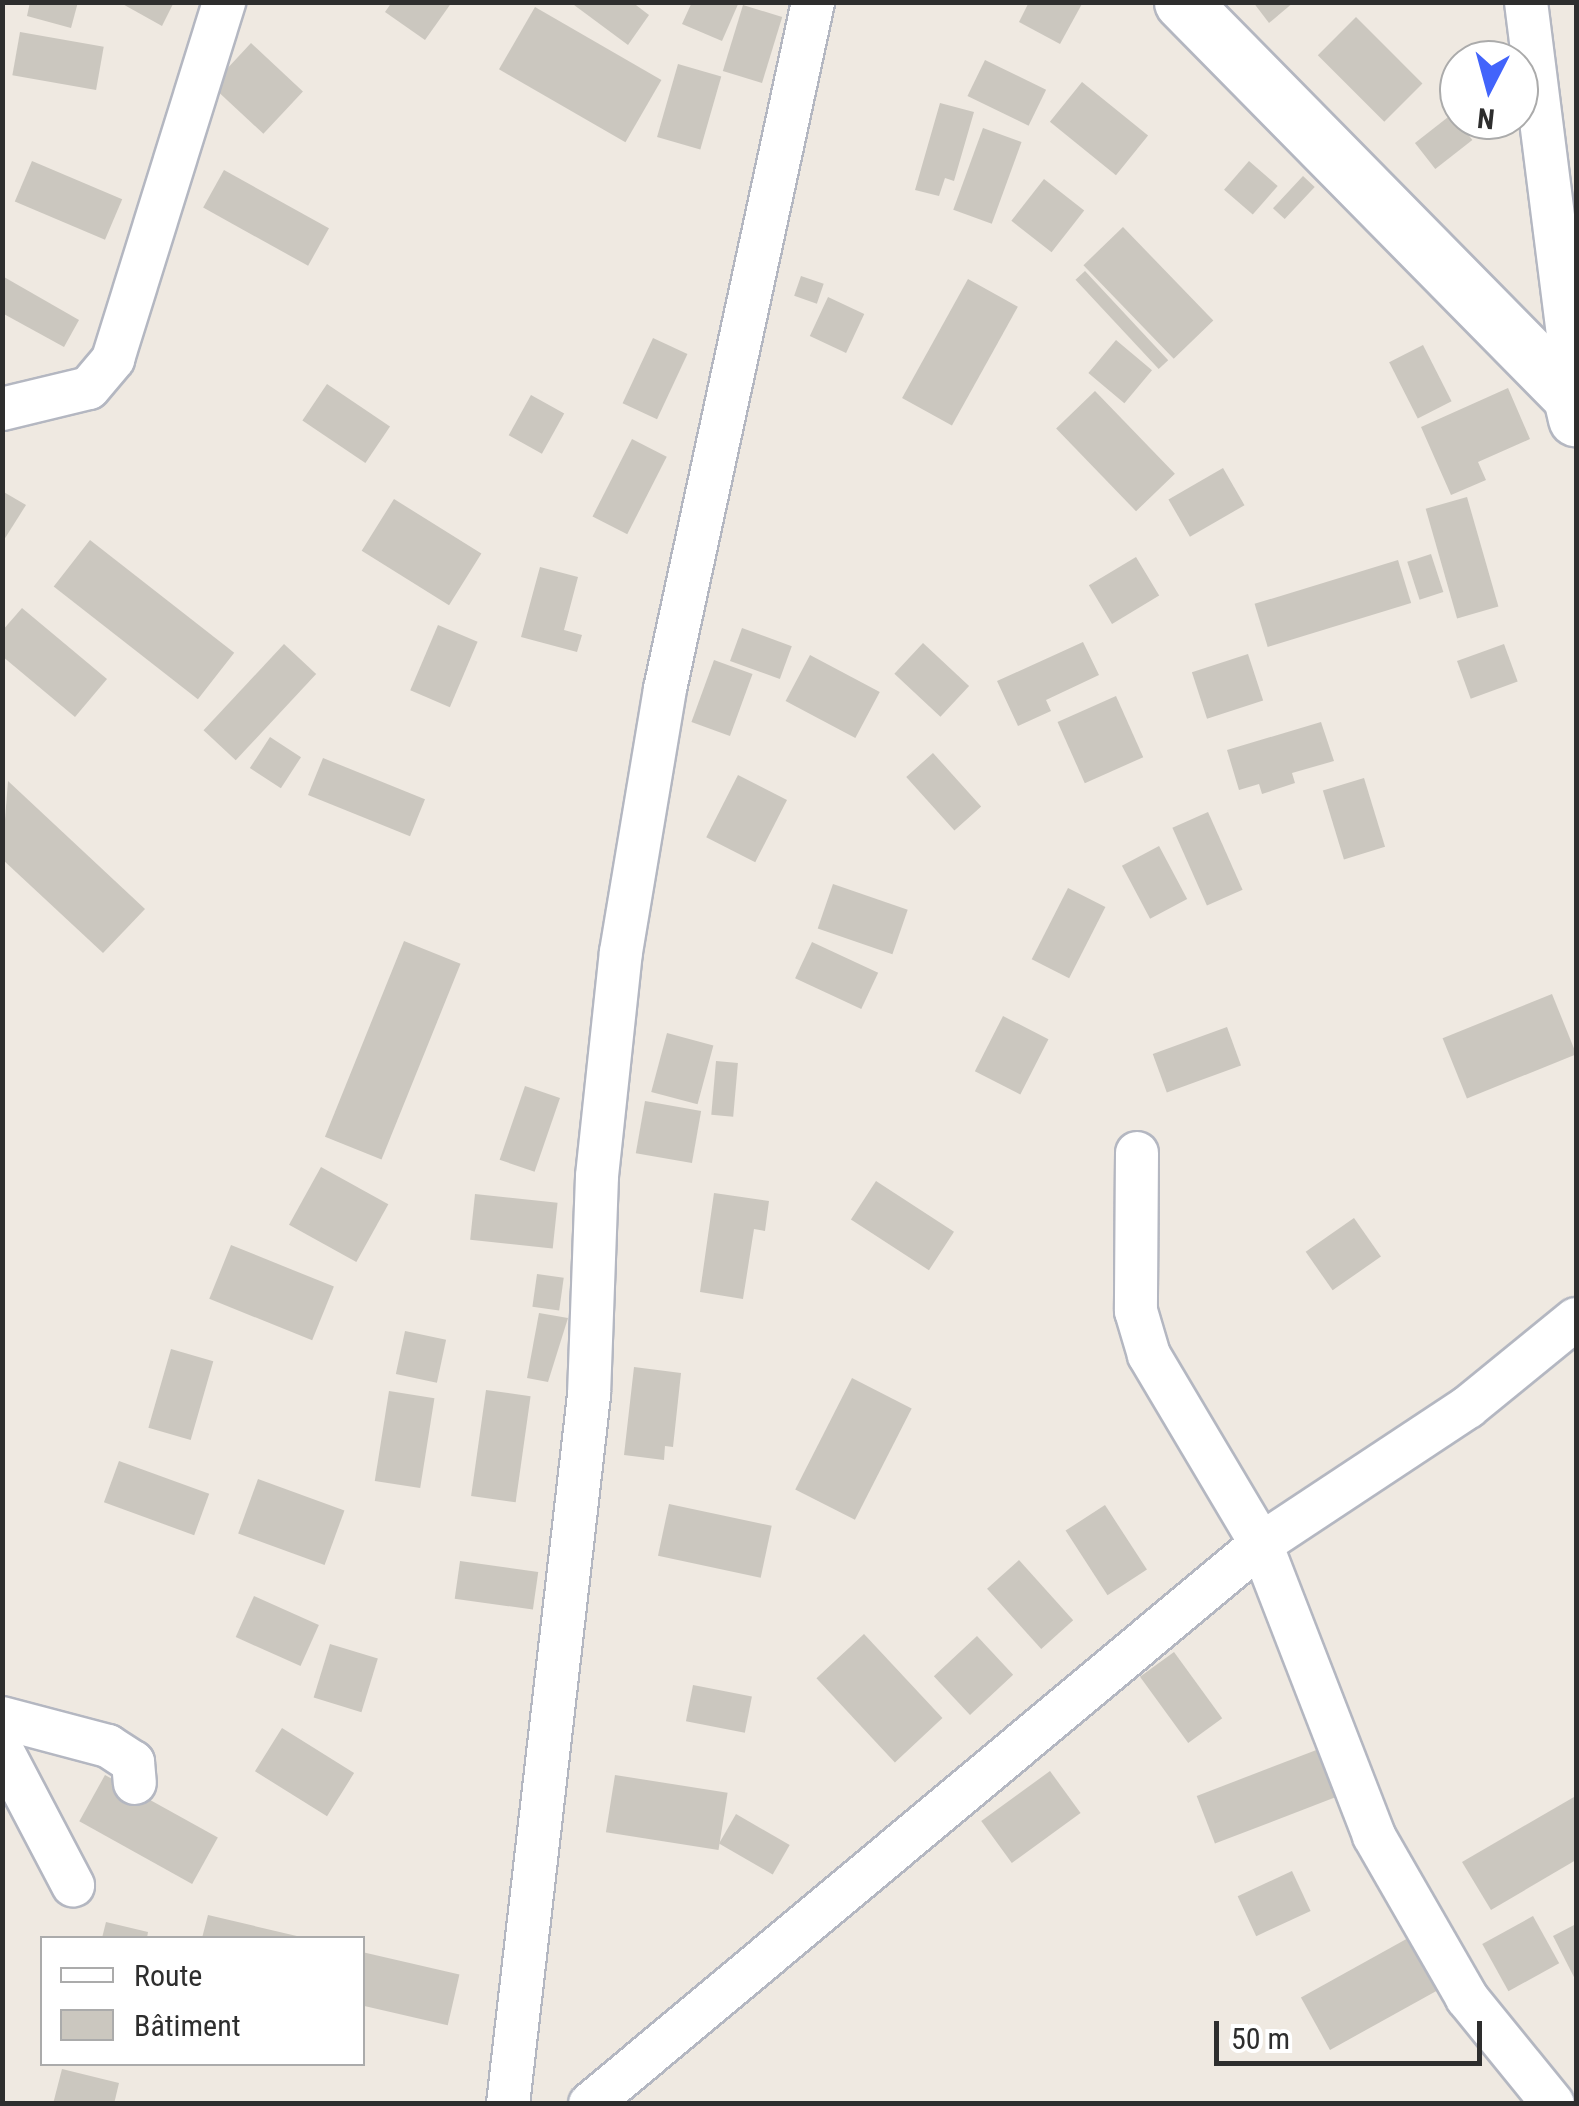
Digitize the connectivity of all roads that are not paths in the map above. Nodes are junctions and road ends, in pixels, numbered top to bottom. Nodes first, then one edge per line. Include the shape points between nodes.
1 (224, 2) edge
2 (813, 2) edge
3 (1182, 2) edge
4 (1526, 2) edge
5 (1575, 405) edge
6 (2, 409) edge
7 (1137, 1153) dead end
8 (1576, 1319) edge
9 (1262, 1544) junction
10 (2, 1718) edge
11 (2, 1750) edge
12 (136, 1783) dead end
13 (74, 1885) dead end
14 (508, 2104) edge
15 (590, 2104) edge
16 (1553, 2104) edge

1 - 6 street via 113,359 90,388
2 - 14 street via 665,689 621,952 597,1176 589,1396
3 - 5 street
4 - 5 street
7 - 9 street via 1136,1311 1149,1354
8 - 9 street via 1468,1407
9 - 15 street
9 - 16 street via 1374,1836 1467,1998
10 - 12 street via 108,1746 133,1762
11 - 13 street

